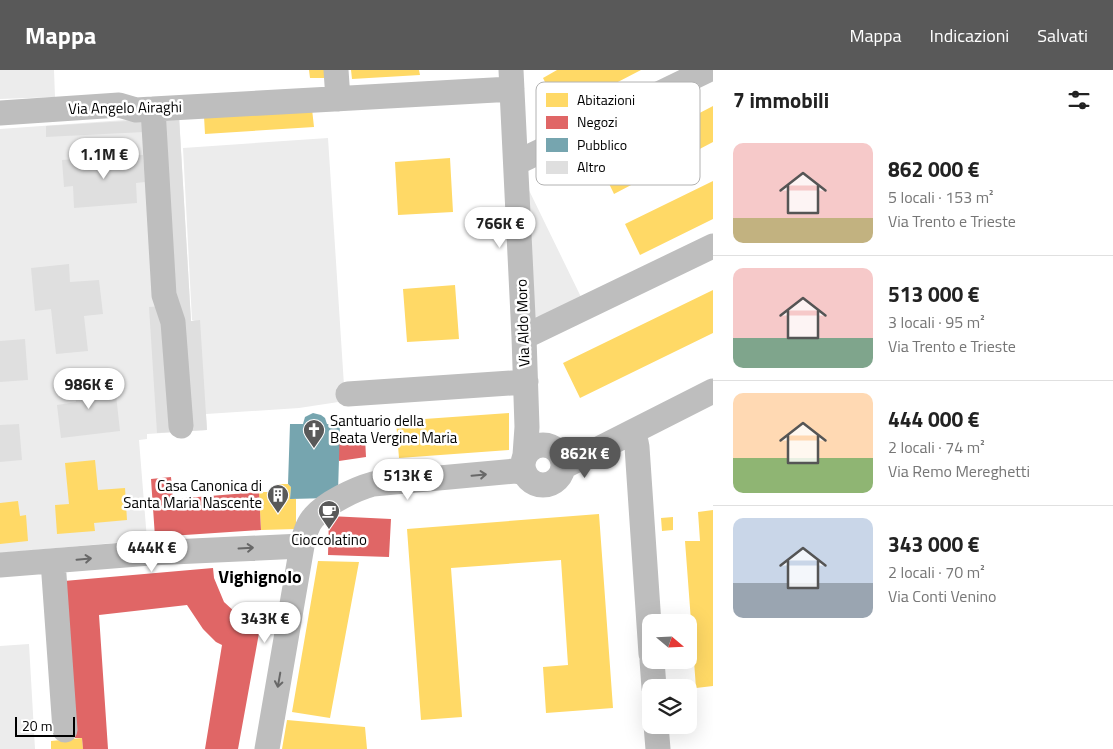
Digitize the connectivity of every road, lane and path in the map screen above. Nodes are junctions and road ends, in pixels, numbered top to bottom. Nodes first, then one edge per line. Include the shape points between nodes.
1 (336, 70) edge
2 (708, 70) edge
3 (511, 80) edge
4 (683, 82) edge
5 (338, 99) junction
6 (154, 110) junction
7 (0, 113) edge
8 (536, 153) edge
9 (516, 163) junction
10 (713, 246) edge
11 (524, 337) junction
12 (526, 382) junction
13 (713, 391) edge
14 (348, 394) dead end
15 (181, 426) dead end
16 (634, 432) junction
17 (535, 457) junction
18 (302, 546) junction
19 (53, 561) junction
20 (0, 565) edge
21 (648, 614) edge
22 (65, 730) dead end
23 (657, 734) edge
24 (267, 749) edge
25 (658, 749) edge

1 - 5 street
2 - 4 street
3 - 5 street, Via Angelo Airaghi
3 - 9 street, Via Aldo Moro
5 - 6 street, Via Angelo Airaghi
6 - 7 street, Via Angelo Airaghi via 119,106
6 - 15 street via 164,295 173,322
8 - 9 street
9 - 11 street, Via Aldo Moro
10 - 11 street
11 - 12 street, Via Aldo Moro
12 - 14 street
12 - 17 street, Via Aldo Moro
13 - 16 street
16 - 17 street via 590,454
16 - 21 street
18 -> 17 street via 305,532 314,517 362,487
19 -> 18 street
18 -> 24 street
19 - 20 street
19 - 22 street
23 - 25 street

